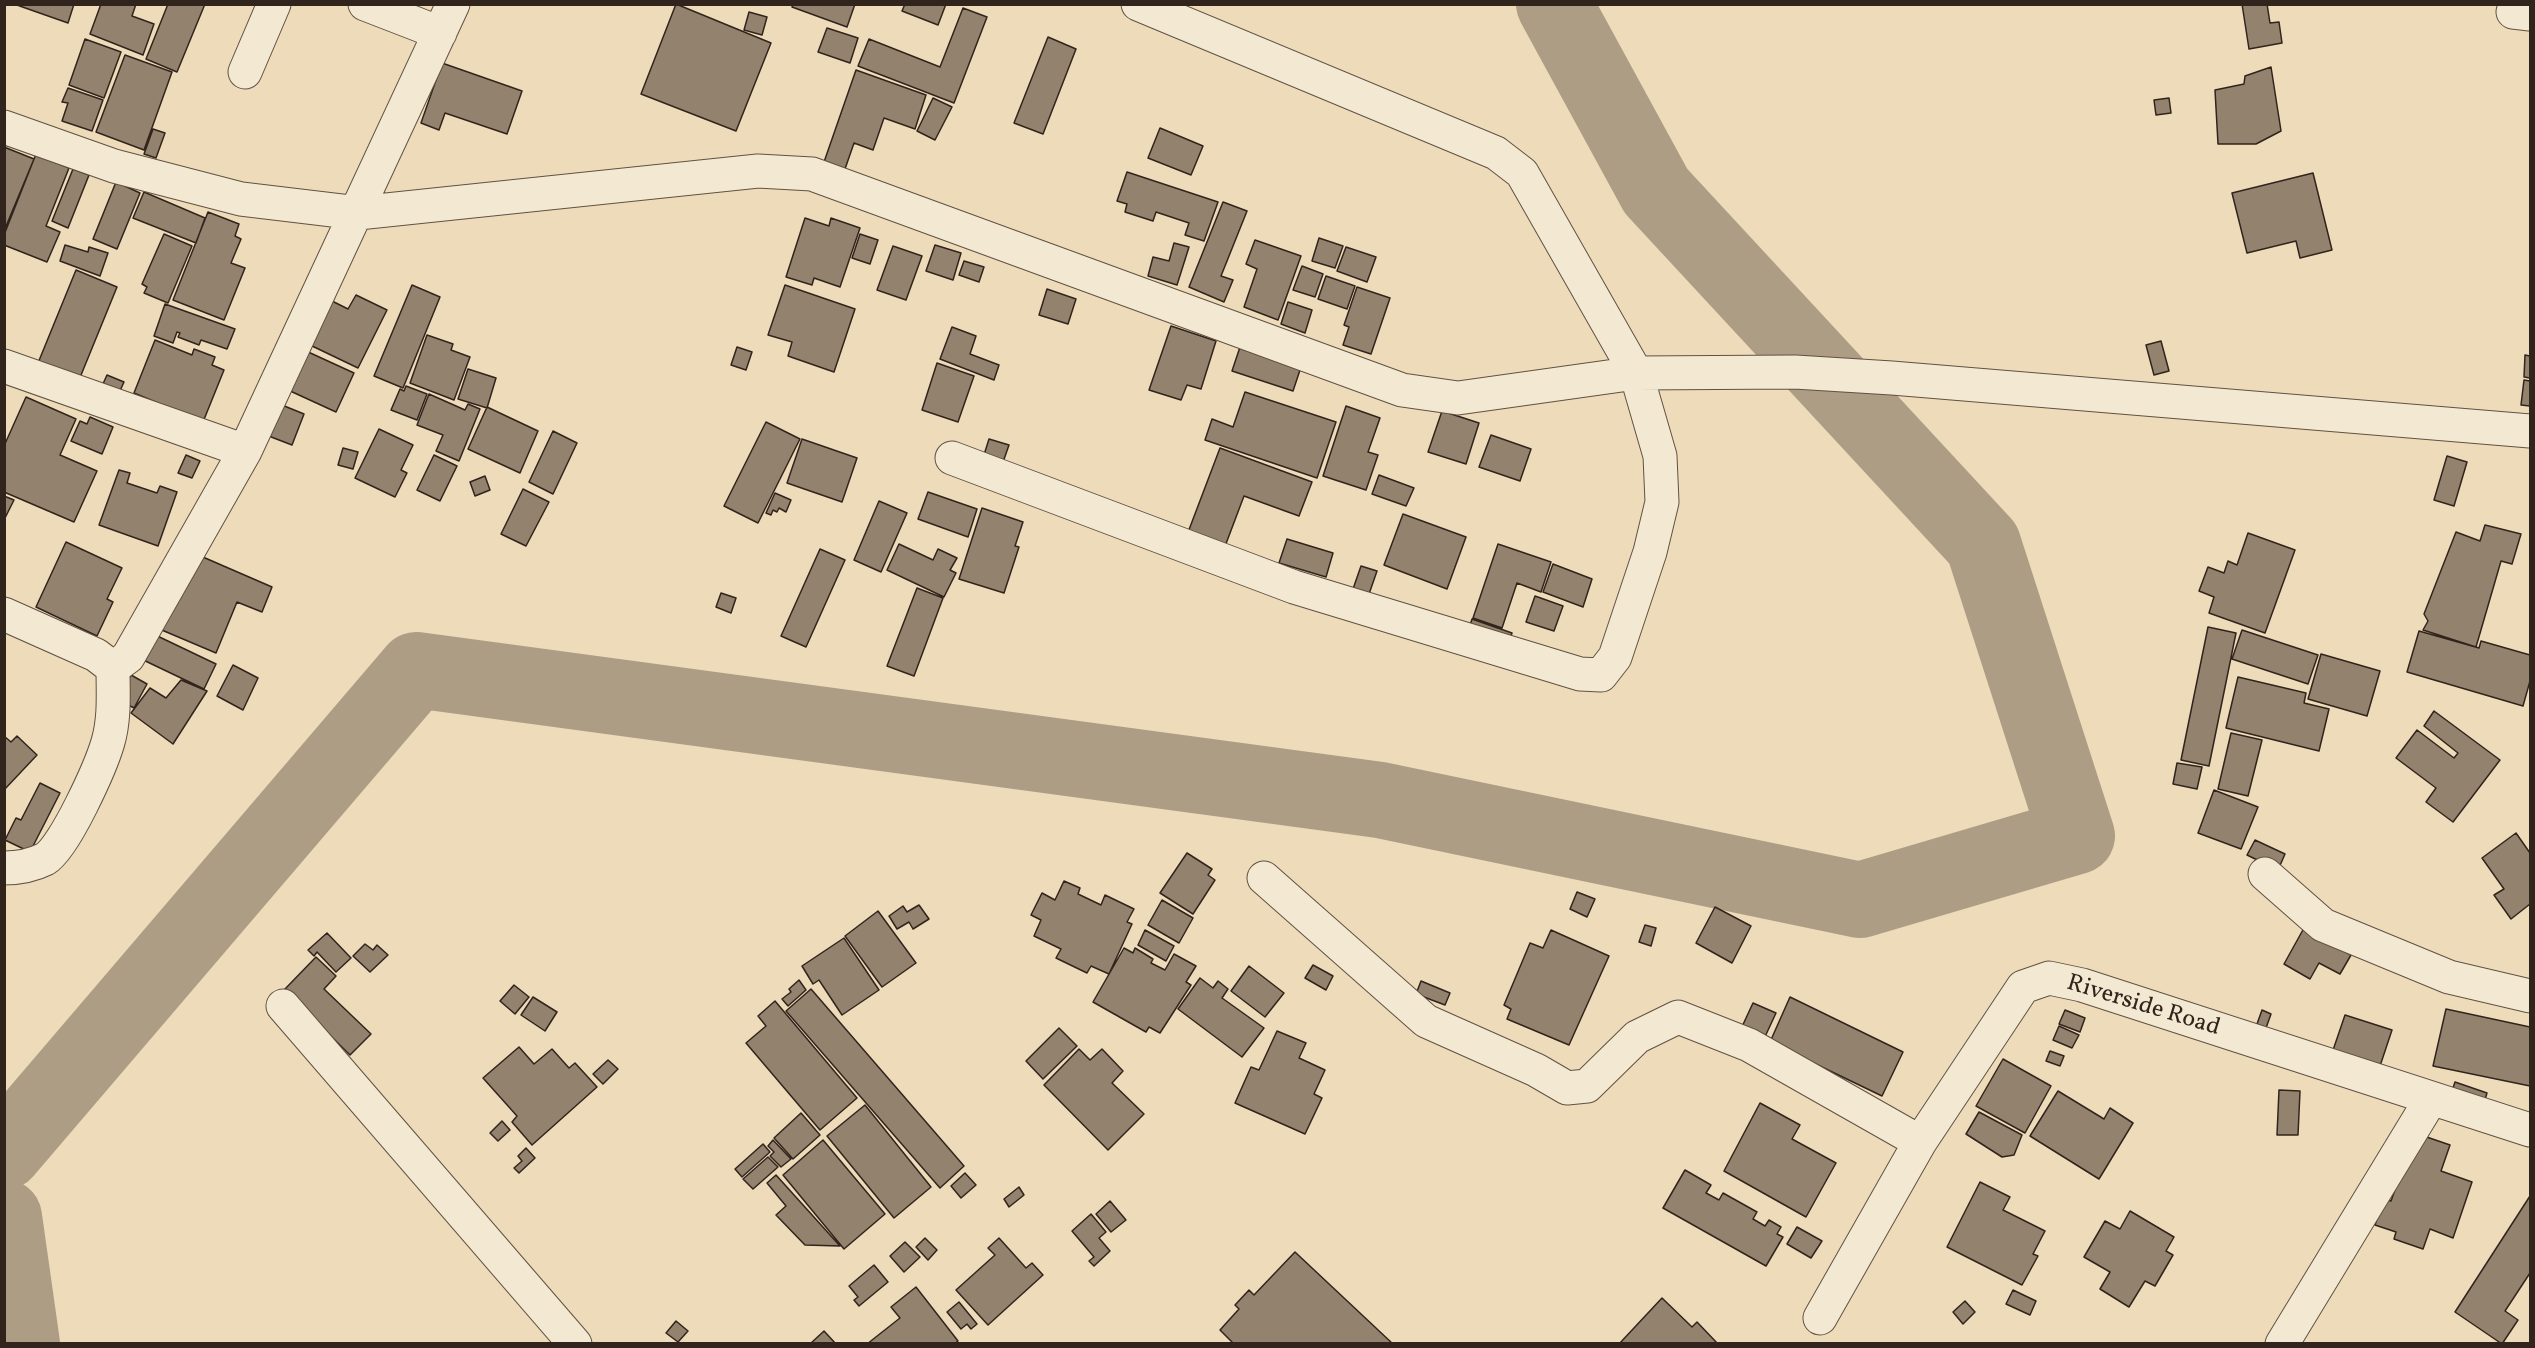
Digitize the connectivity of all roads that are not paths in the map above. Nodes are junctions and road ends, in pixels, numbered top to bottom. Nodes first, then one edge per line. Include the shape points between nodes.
1 (274, 4) edge
2 (365, 4) edge
3 (1138, 4) edge
4 (447, 19) edge
5 (245, 72) dead end
6 (4, 127) edge
7 (358, 213) junction
8 (4, 366) edge
9 (1636, 374) junction
10 (2530, 431) edge
11 (245, 451) junction
12 (952, 458) dead end
13 (4, 614) edge
14 (113, 668) junction
15 (4, 868) edge
16 (2265, 874) dead end
17 (1264, 878) dead end
18 (2530, 996) edge
19 (283, 1006) dead end
20 (2431, 1099) junction
21 (2530, 1130) edge
22 (1920, 1142) junction
23 (1820, 1318) dead end
24 (575, 1344) edge
25 (2282, 1344) edge

1 - 5 street
2 - 4 street
3 - 9 street via 1496,153 1521,173
4 - 7 street
6 - 7 street via 114,166 241,199
7 - 9 street via 758,171 812,174 1402,390 1458,398
7 - 11 street
8 - 11 street
9 - 10 street via 1794,372 1892,378
9 - 12 street via 1660,456 1662,502 1650,552 1615,657 1601,675 1580,674 1294,587
11 - 14 street via 128,657
13 - 14 street via 96,655
14 - 15 street via 108,742 58,846 47,858 35,863
16 - 18 street via 2323,925 2449,977
17 - 22 street via 1426,1021 1567,1088 1587,1086 1637,1037 1678,1017 1749,1045
19 - 24 street
20 - 21 street, Riverside Road
20 - 22 street, Riverside Road via 2082,985 2049,978 2023,987
20 - 25 street
22 - 23 street, Riverside Road

